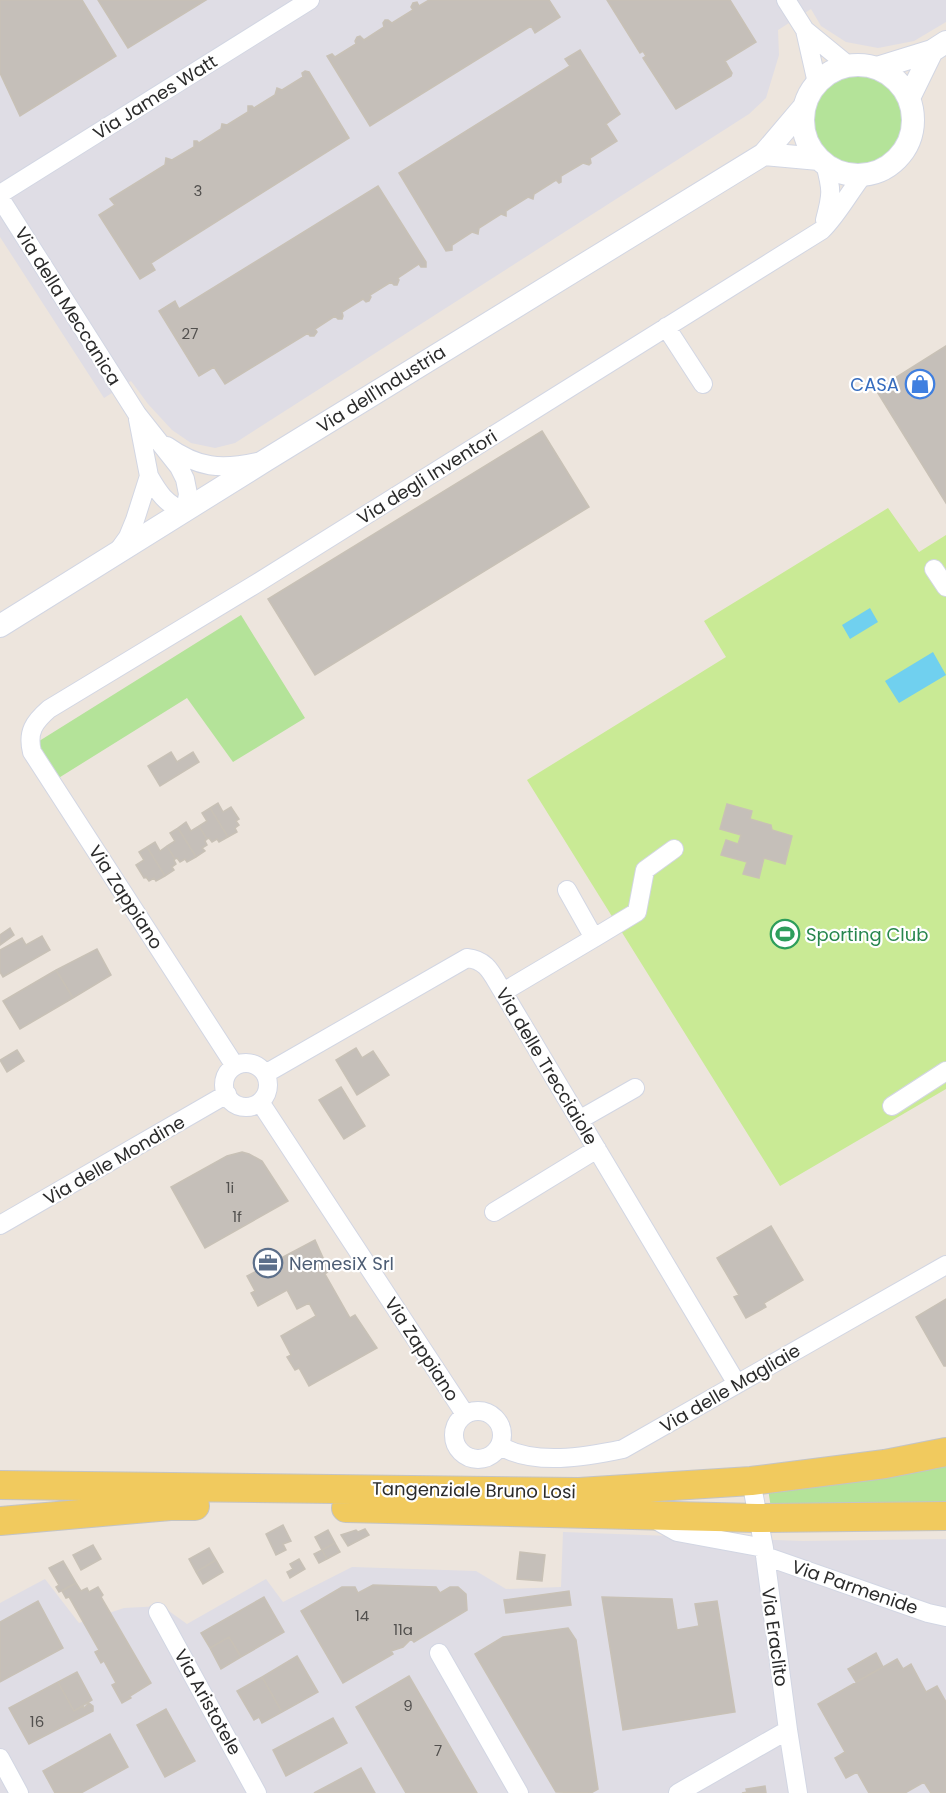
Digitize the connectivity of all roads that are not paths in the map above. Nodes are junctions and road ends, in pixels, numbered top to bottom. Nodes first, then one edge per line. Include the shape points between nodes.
1 (786, 0) edge
2 (300, 3) edge
3 (805, 30) junction
4 (939, 46) edge
5 (849, 66) junction
6 (877, 68) junction
7 (817, 83) junction
8 (909, 98) junction
9 (804, 107) junction
10 (764, 154) junction
11 (822, 162) junction
12 (863, 175) junction
13 (0, 196) edge
14 (822, 230) junction
15 (666, 327) junction
16 (704, 384) dead end
17 (137, 414) junction
18 (266, 460) junction
19 (149, 477) junction
20 (185, 511) junction
21 (116, 554) junction
22 (934, 569) dead end
23 (946, 587) edge
24 (0, 626) edge
25 (33, 724) joint
26 (674, 849) dead end
27 (567, 890) dead end
28 (594, 938) junction
29 (503, 992) junction
30 (235, 1066) junction
31 (946, 1071) edge
32 (265, 1074) junction
33 (635, 1088) dead end
34 (227, 1094) junction
35 (260, 1102) junction
36 (892, 1106) dead end
37 (579, 1120) junction
38 (597, 1149) junction
39 (494, 1212) dead end
40 (0, 1225) edge
41 (946, 1265) edge
42 (737, 1384) junction
43 (465, 1414) junction
44 (500, 1446) junction
45 (946, 1452) edge
46 (751, 1481) junction
47 (0, 1485) edge
48 (648, 1516) junction
49 (946, 1516) edge
50 (757, 1518) junction
51 (0, 1521) edge
52 (764, 1552) junction
53 (158, 1612) dead end
54 (946, 1617) edge
55 (439, 1653) dead end
56 (788, 1730) junction
57 (0, 1758) edge
58 (19, 1793) edge
59 (257, 1793) edge
60 (519, 1793) edge
61 (678, 1793) edge
62 (798, 1793) edge

1 - 3 street
2 - 13 street, Via James Watt
3 - 5 street
3 - 7 street
4 - 6 street
4 - 8 street
5 - 6 street
5 - 7 street via 831,72
6 - 8 street via 901,85
7 - 9 street
8 - 12 street via 914,115 905,150 887,168
9 - 10 street, Via dell'Industria
9 - 11 street via 805,135
10 - 11 street
10 - 18 street, Via dell'Industria
11 - 12 street via 836,171
11 - 14 street via 831,184
12 - 14 street, Via degli Inventori
13 - 17 street, Via della Meccanica
14 - 15 street, Via degli Inventori
15 - 16 street
15 - 25 street, Via degli Inventori via 49,709
17 - 18 street, Via della Meccanica via 168,446 199,463 232,467
17 - 19 street, Via della Meccanica
17 - 20 street, Via della Meccanica via 185,479
18 - 20 street, Via dell'Industria
19 - 20 street, Via della Meccanica via 159,494 174,508
19 - 21 street, Via della Meccanica via 128,537
20 - 21 street, Via dell'Industria
21 - 24 street, Via dell'Industria
22 - 23 street
25 - 30 street, Via Zappiano via 29,742 32,752
26 - 28 street via 645,870 637,912
27 - 28 street
28 - 29 street
29 - 32 street, Via delle Trecciaiole via 486,965 478,959 466,958
29 - 37 street, Via delle Trecciaiole
30 - 32 street via 248,1063
30 - 34 street via 225,1082
31 - 36 street
32 - 35 street via 268,1086
33 - 37 street
34 - 35 street via 241,1106
34 - 40 street, Via delle Mondine
35 - 43 street, Via Zappiano
37 - 38 street, Via delle Trecciaiole
38 - 39 street
38 - 42 street, Via delle Trecciaiole
41 - 42 street, Via delle Magliaie
42 - 44 street, Via delle Magliaie via 622,1449 537,1457 512,1453
43 - 44 street via 480,1411 494,1417 502,1431
43 - 44 street via 454,1433 462,1453 482,1459
45 - 46 main road, Tangenziale Bruno Losi
46 - 47 main road, Tangenziale Bruno Losi via 579,1492
46 - 50 street, Via Eraclito
48 - 50 main road, Tangenziale Bruno Losi
48 - 51 main road, Tangenziale Bruno Losi via 238,1505 170,1506
48 - 52 street, Via Parmenide via 677,1532
49 - 50 main road, Tangenziale Bruno Losi
50 - 52 street, Via Eraclito
52 - 54 street, Via Parmenide
52 - 56 street, Via Eraclito
53 - 59 street, Via Aristotele
55 - 60 street
56 - 61 street
56 - 62 street, Via Eraclito
57 - 58 street

